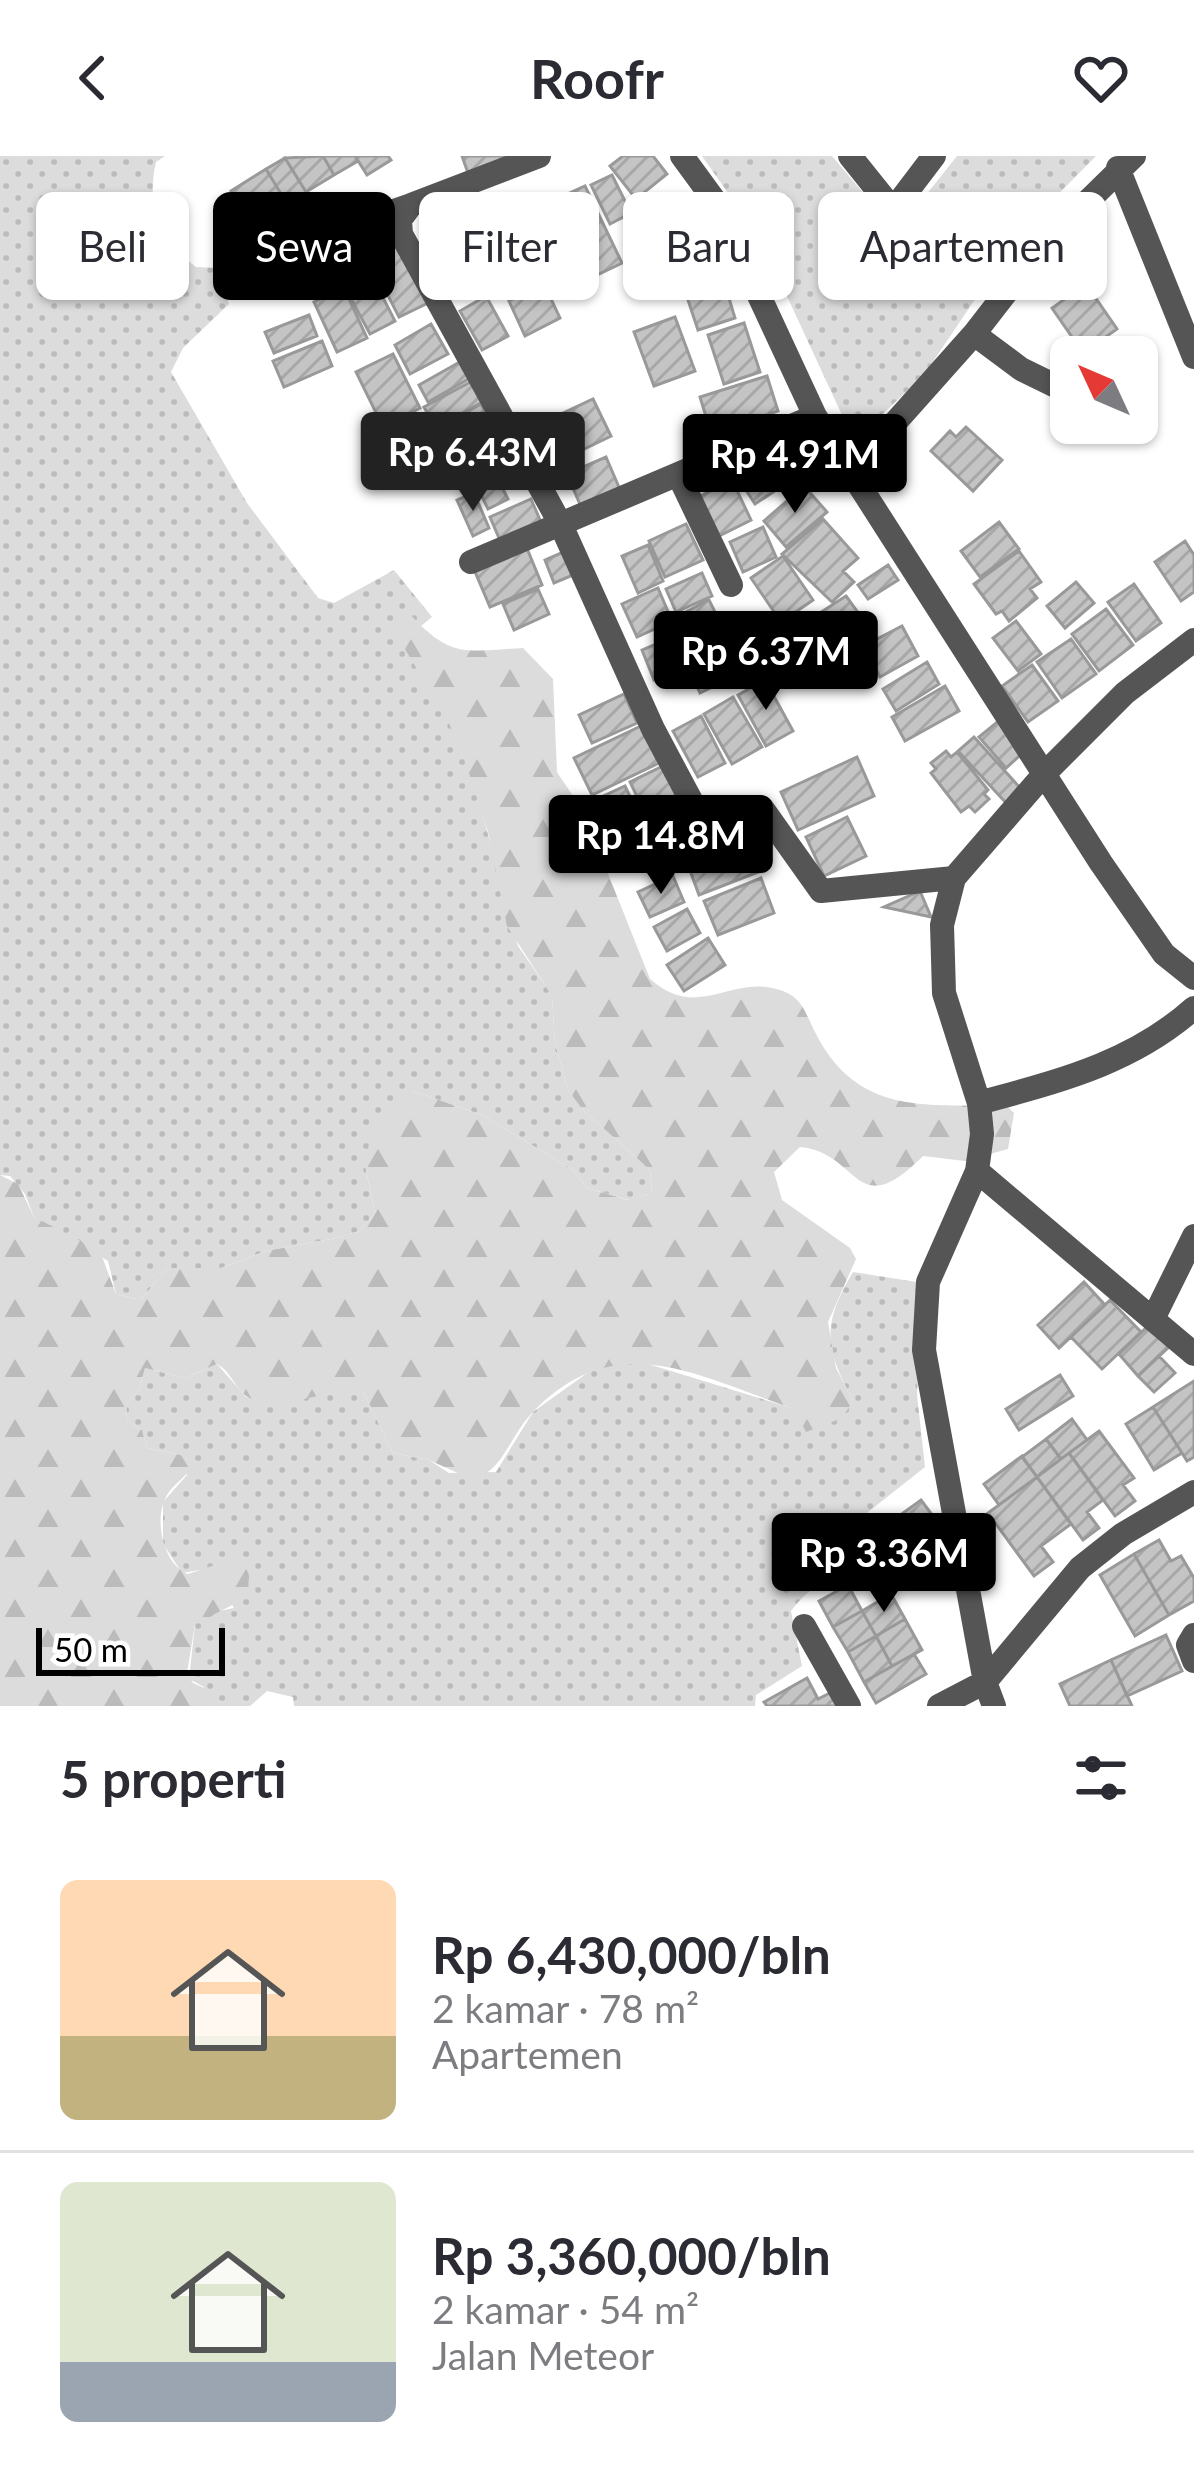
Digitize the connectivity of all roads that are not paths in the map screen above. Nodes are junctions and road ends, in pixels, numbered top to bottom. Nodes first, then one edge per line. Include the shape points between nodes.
1 (539, 156) edge
2 (682, 156) edge
3 (850, 156) edge
4 (934, 156) edge
5 (1126, 162) edge
6 (411, 205) junction
7 (395, 211) edge
8 (974, 334) junction
9 (1194, 357) edge
10 (1050, 383) edge
11 (815, 416) junction
12 (850, 472) junction
13 (679, 476) junction
14 (561, 525) junction
15 (471, 562) dead end
16 (731, 585) dead end
17 (1194, 640) edge
18 (1045, 773) junction
19 (954, 878) junction
20 (1194, 978) edge
21 (1194, 1008) edge
22 (979, 1103) junction
23 (977, 1171) junction
24 (1194, 1236) edge
25 (1154, 1317) junction
26 (1194, 1354) edge
27 (1194, 1492) edge
28 (804, 1627) dead end
29 (1194, 1635) edge
30 (1194, 1661) edge
31 (985, 1682) junction
32 (849, 1706) edge
33 (939, 1706) edge
34 (994, 1706) edge

1 - 6 street
2 - 11 street via 716,201
3 - 4 street via 900,218
5 - 8 street via 1043,244
5 - 9 street
6 - 7 street
6 - 14 street via 401,234
8 - 10 street
8 - 12 street
11 - 12 street
11 - 13 street
12 - 18 street
13 - 14 street
13 - 16 street
14 - 15 street
14 - 19 street via 703,823 762,808 821,891
17 - 18 street via 1125,693
18 - 19 street
18 - 20 street via 1164,954
19 - 22 street via 939,964
21 - 22 street via 1093,1071
22 - 23 street
23 - 25 street
23 - 31 street via 928,1282 924,1350
24 - 25 street
25 - 26 street
27 - 31 street via 1080,1568
28 - 32 street
29 - 30 street
31 - 33 street
31 - 34 street

